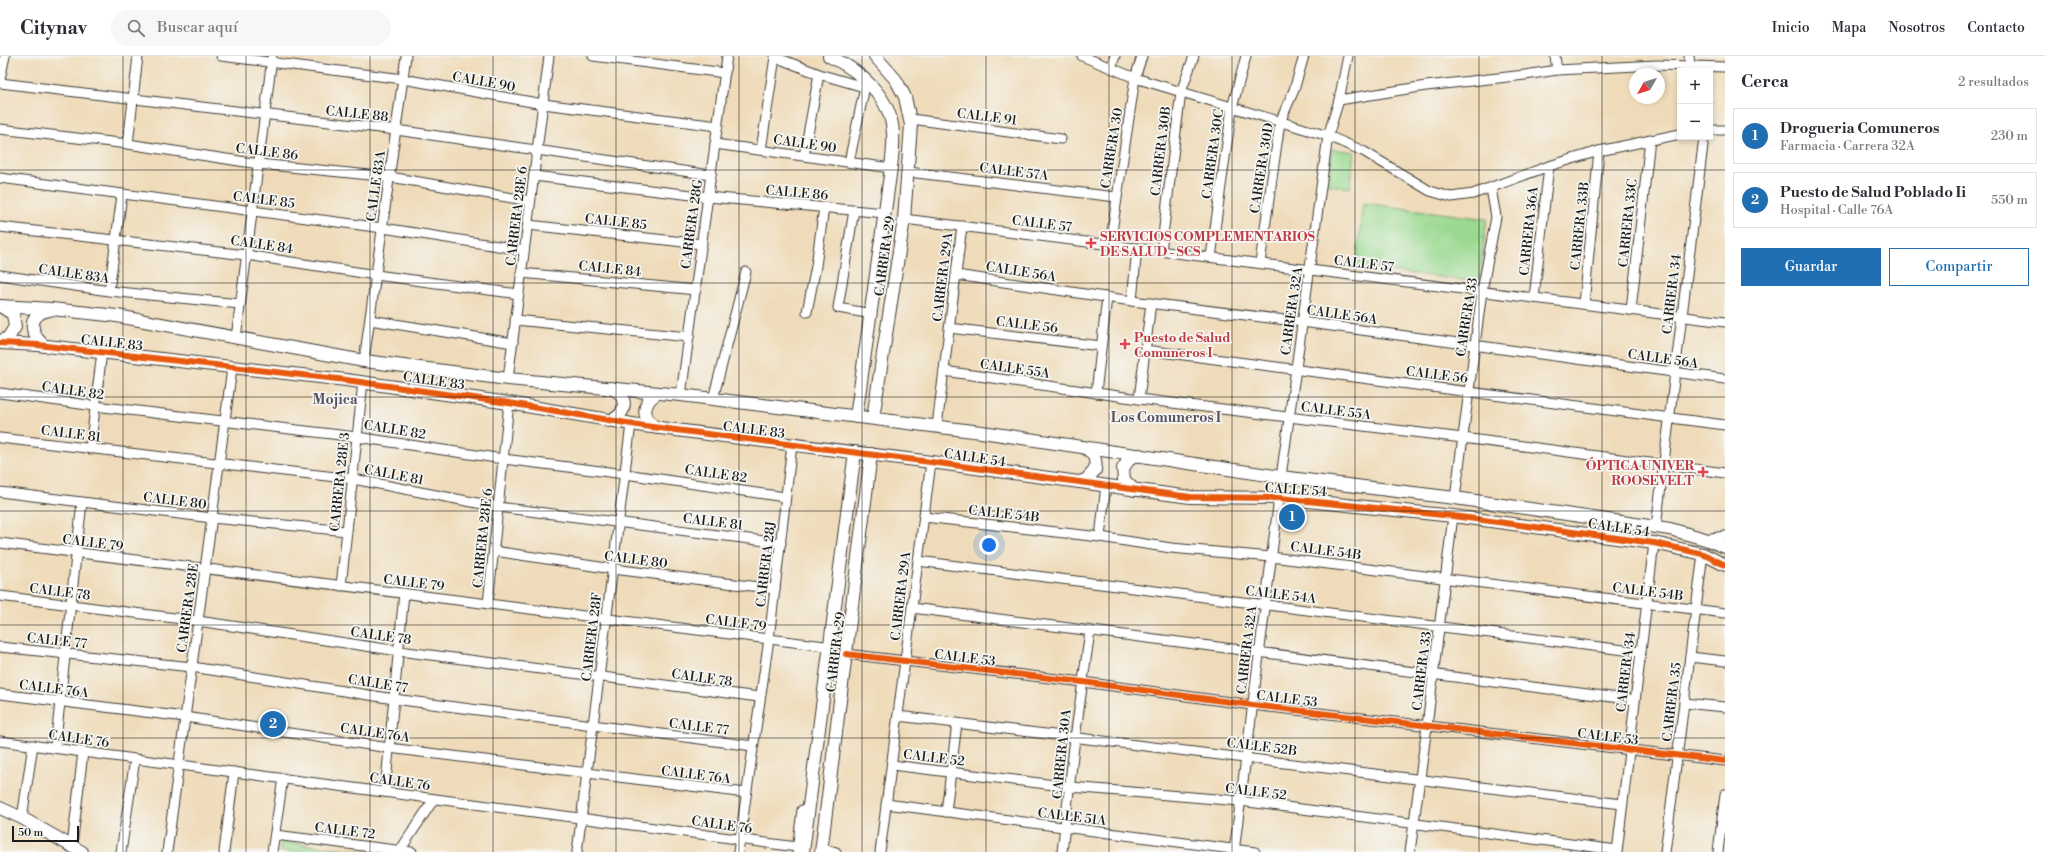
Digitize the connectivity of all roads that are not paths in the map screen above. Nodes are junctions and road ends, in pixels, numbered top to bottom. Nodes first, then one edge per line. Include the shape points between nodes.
1 (4, 56) edge
2 (138, 56) edge
3 (221, 56) edge
4 (406, 56) edge
5 (549, 56) edge
6 (593, 56) edge
7 (727, 56) edge
8 (829, 56) edge
9 (875, 56) edge
10 (1082, 56) edge
11 (1115, 56) edge
12 (1142, 56) edge
13 (1194, 56) edge
14 (1246, 56) edge
15 (1304, 56) edge
16 (1348, 56) edge
17 (1555, 56) edge
18 (1689, 56) edge
19 (271, 59) edge
20 (1690, 66) junction
21 (1725, 67) edge
22 (1111, 68) junction
23 (1557, 70) junction
24 (725, 73) junction
25 (819, 74) junction
26 (1135, 78) junction
27 (0, 79) edge
28 (403, 79) junction
29 (0, 82) edge
30 (865, 84) junction
31 (1181, 92) junction
32 (133, 98) junction
33 (1340, 100) junction
34 (543, 104) junction
35 (1232, 108) junction
36 (264, 116) junction
37 (910, 119) junction
38 (1280, 122) junction
39 (718, 126) junction
40 (0, 129) edge
41 (396, 130) junction
42 (1713, 130) edge
43 (1725, 130) edge
44 (1677, 134) edge
45 (1328, 136) junction
46 (1061, 138) dead end
47 (1650, 139) junction
48 (1704, 140) edge
49 (128, 144) junction
50 (715, 144) junction
51 (761, 150) junction
52 (537, 151) junction
53 (1599, 151) junction
54 (804, 156) junction
55 (849, 162) junction
56 (259, 164) junction
57 (1549, 166) junction
58 (891, 168) junction
59 (908, 172) junction
60 (711, 175) junction
61 (534, 176) junction
62 (390, 177) junction
63 (0, 178) edge
64 (1491, 188) junction
65 (122, 195) junction
66 (708, 197) junction
67 (1116, 197) junction
68 (530, 201) junction
69 (824, 207) junction
70 (251, 210) junction
71 (854, 210) junction
72 (884, 212) junction
73 (904, 219) junction
74 (528, 224) junction
75 (0, 226) edge
76 (962, 226) junction
77 (383, 228) junction
78 (116, 240) junction
79 (702, 244) junction
80 (1110, 245) junction
81 (1137, 248) junction
82 (524, 250) junction
83 (1161, 251) junction
84 (246, 255) junction
85 (1211, 257) junction
86 (1260, 263) junction
87 (1309, 270) junction
88 (746, 272) dead end
89 (522, 273) junction
90 (0, 275) edge
91 (376, 275) junction
92 (956, 275) junction
93 (696, 290) junction
94 (110, 291) junction
95 (1482, 291) junction
96 (519, 294) junction
97 (1107, 298) junction
98 (1534, 298) junction
99 (1132, 301) junction
100 (1151, 303) junction
101 (240, 304) junction
102 (1584, 304) junction
103 (1, 306) edge
104 (52, 309) junction
105 (1630, 310) junction
106 (807, 312) dead end
107 (872, 314) junction
108 (1682, 316) junction
109 (370, 320) junction
110 (516, 320) junction
111 (1302, 322) junction
112 (1725, 322) edge
113 (949, 328) junction
114 (689, 337) junction
115 (236, 338) junction
116 (0, 342) edge
117 (512, 342) junction
118 (1474, 345) junction
119 (45, 346) junction
120 (1101, 346) junction
121 (1145, 350) junction
122 (102, 352) junction
123 (364, 361) junction
124 (232, 368) junction
125 (1296, 370) junction
126 (944, 372) junction
127 (1675, 373) junction
128 (508, 379) junction
129 (1725, 379) edge
130 (363, 382) junction
131 (610, 388) junction
132 (1468, 391) junction
133 (0, 393) edge
134 (1096, 393) junction
135 (658, 394) junction
136 (681, 395) junction
137 (713, 399) junction
138 (1139, 399) junction
139 (509, 403) junction
140 (95, 406) junction
141 (1289, 417) junction
142 (1669, 417) junction
143 (864, 418) junction
144 (225, 421) junction
145 (608, 421) junction
146 (631, 424) junction
147 (1725, 424) edge
148 (937, 426) junction
149 (658, 428) junction
150 (357, 437) junction
151 (0, 438) edge
152 (1463, 438) junction
153 (792, 445) junction
154 (1083, 447) junction
155 (90, 449) junction
156 (842, 451) junction
157 (863, 453) junction
158 (1143, 455) junction
159 (503, 459) junction
160 (931, 462) junction
161 (219, 464) junction
162 (1663, 465) junction
163 (1725, 473) edge
164 (625, 474) junction
165 (1281, 476) junction
166 (353, 480) junction
167 (1079, 482) junction
168 (1106, 485) junction
169 (1138, 491) junction
170 (0, 492) edge
171 (785, 496) junction
172 (1279, 498) junction
173 (1455, 498) junction
174 (82, 502) junction
175 (498, 507) junction
176 (1453, 516) junction
177 (924, 517) junction
178 (212, 518) junction
179 (619, 522) junction
180 (1656, 526) junction
181 (347, 531) junction
182 (1725, 536) edge
183 (1100, 537) junction
184 (1705, 539) junction
185 (0, 543) edge
186 (781, 543) junction
187 (1654, 543) junction
188 (1725, 547) edge
189 (494, 551) junction
190 (78, 553) junction
191 (1703, 554) junction
192 (1272, 556) junction
193 (918, 561) junction
194 (1725, 564) edge
195 (205, 569) junction
196 (613, 569) junction
197 (1445, 578) junction
198 (341, 586) junction
199 (775, 589) junction
200 (404, 594) junction
201 (0, 596) edge
202 (488, 604) junction
203 (1646, 604) junction
204 (71, 605) junction
205 (1265, 605) junction
206 (912, 608) junction
207 (1696, 610) junction
208 (1725, 613) edge
209 (606, 619) junction
210 (198, 621) junction
211 (1439, 628) junction
212 (1090, 631) junction
213 (768, 639) junction
214 (825, 646) junction
215 (0, 647) edge
216 (399, 651) junction
217 (1259, 652) junction
218 (1640, 652) junction
219 (67, 654) junction
220 (846, 654) junction
221 (1690, 657) junction
222 (905, 661) junction
223 (1725, 661) edge
224 (192, 667) junction
225 (1433, 674) junction
226 (599, 676) junction
227 (1083, 682) junction
228 (0, 694) edge
229 (759, 697) junction
230 (394, 699) junction
231 (1635, 700) junction
232 (60, 702) junction
233 (1684, 703) junction
234 (1252, 706) junction
235 (1725, 707) edge
236 (898, 716) junction
237 (185, 717) junction
238 (957, 723) junction
239 (593, 725) junction
240 (1427, 726) junction
241 (1075, 738) junction
242 (0, 741) edge
243 (33, 745) junction
244 (753, 746) junction
245 (55, 748) junction
246 (389, 748) junction
247 (1629, 750) junction
248 (83, 752) junction
249 (1677, 756) junction
250 (1246, 758) junction
251 (135, 759) junction
252 (1725, 761) edge
253 (179, 765) junction
254 (892, 765) junction
255 (234, 772) junction
256 (952, 772) junction
257 (587, 773) junction
258 (283, 778) junction
259 (1420, 779) junction
260 (1071, 787) junction
261 (385, 792) junction
262 (746, 794) junction
263 (1725, 794) edge
264 (434, 798) junction
265 (1240, 801) junction
266 (886, 804) junction
267 (1622, 804) junction
268 (0, 808) edge
269 (946, 812) junction
270 (22, 818) junction
271 (581, 818) junction
272 (1413, 824) junction
273 (1065, 828) junction
274 (274, 835) junction
275 (740, 839) junction
276 (77, 849) edge
277 (799, 850) edge
278 (400, 851) edge
279 (821, 851) edge
280 (1234, 851) edge
281 (1617, 851) edge
282 (121, 852) edge
283 (167, 852) edge
284 (224, 852) edge
285 (272, 852) edge
286 (412, 852) edge
287 (577, 852) edge
288 (738, 852) edge
289 (836, 852) edge
290 (880, 852) edge
291 (1062, 852) edge
292 (1255, 852) edge
293 (1410, 852) edge
294 (1665, 852) edge
295 (1718, 852) edge

1 - 27 street
2 - 32 street
3 - 19 street, CALLE 90
4 - 28 street, CALLE 83A
5 - 34 street, CARRERA 28E 6
6 - 24 street
7 - 24 street, CARRERA 28G
8 - 30 main road, CARRERA 29 via 853,69
9 - 37 main road, CARRERA 29 via 887,68 905,97
10 - 22 street
11 - 22 street
12 - 26 street, CARRERA 30
13 - 31 street, CARRERA 30B
14 - 35 street, CARRERA 30C
15 - 38 street, CARRERA 30D via 1294,90
16 - 33 street, CARRERA 32A
17 - 23 street
18 - 20 street
19 - 28 street, CALLE 90
19 - 36 street
20 - 21 street
20 - 23 street
22 - 26 street
23 - 33 street via 1525,76 1426,86
24 - 39 street, CARRERA 28G
25 - 30 street
25 - 51 street via 775,58
25 - 54 street
26 - 31 street
26 - 67 street, CARRERA 30
28 - 34 street, CALLE 90
28 - 41 street, CALLE 83A
29 - 32 street, CALLE 88
30 - 55 street
30 - 58 main road, CARRERA 29 via 883,101 891,119
31 - 35 street
31 - 83 street, CARRERA 30B
32 - 36 street, CALLE 88
32 - 49 street
33 - 45 street, CARRERA 32A
34 - 39 street, CALLE 90
34 - 52 street, CARRERA 28E 6
35 - 38 street
35 - 85 street, CARRERA 30C
36 - 41 street, CALLE 88
36 - 56 street
37 - 46 street, CALLE 91
37 - 59 main road, CARRERA 29
38 - 45 street
38 - 86 street, CARRERA 30D
39 - 50 street, CARRERA 28G
40 - 49 street, CALLE 86
41 - 52 street, CALLE 88
41 - 62 street, CALLE 83A
42 - 43 street
44 - 47 street
45 - 64 street via 1363,151 1418,185 1440,195 1460,197
45 - 87 street, CARRERA 32A
47 - 53 street
47 - 105 street, CARRERA 33C
48 - 108 street, CARRERA 34
49 - 56 street, CALLE 86
50 - 51 street, CALLE 90
50 - 60 street, CARRERA 28G
51 - 54 street, CALLE 90
52 - 60 street, CALLE 88
52 - 61 street, CARRERA 28E 6
53 - 57 street
53 - 102 street, CARRERA 33B
54 - 55 street, CALLE 90
55 - 58 street, CALLE 90
56 - 62 street, CALLE 86
56 - 70 street
57 - 64 street
57 - 98 street, CARRERA 36A
58 - 72 main road, CARRERA 29
59 - 67 street, CALLE 57A
59 - 73 main road, CARRERA 29
60 - 66 street, CARRERA 28G
61 - 66 street, CALLE 86
61 - 68 street, CARRERA 28E 6
62 - 68 street, CALLE 86
62 - 77 street, CALLE 83A
63 - 65 street, CALLE 85
64 - 95 street, CARRERA 33 via 1496,217
65 - 70 street, CALLE 85
65 - 78 street
66 - 69 street, CALLE 86
66 - 79 street, CARRERA 28G
67 - 80 street, CARRERA 30
68 - 74 street, CARRERA 28E 6
69 - 71 street, CALLE 86
69 - 106 street
70 - 77 street, CALLE 85
70 - 84 street
71 - 72 street, CALLE 86
71 - 107 street via 838,308
72 - 107 main road, CARRERA 29
73 - 76 street, CALLE 57
73 - 143 main road, CARRERA 29
74 - 79 street, CALLE 85
74 - 82 street, CARRERA 28E 6
75 - 78 street, CALLE 84
76 - 80 street, CALLE 57
76 - 92 street, CARRERA 29A
77 - 82 street, CALLE 85
77 - 91 street, CALLE 83A
78 - 84 street, CALLE 84
78 - 94 street
79 - 93 street, CARRERA 28G
80 - 81 street, CALLE 57
81 - 83 street, CALLE 57
81 - 99 street
82 - 89 street, CARRERA 28E 6
83 - 85 street, CALLE 57
84 - 91 street, CALLE 84
84 - 101 street
85 - 86 street, CALLE 57
86 - 87 street, CALLE 57
87 - 95 street, CALLE 57
87 - 111 street, CARRERA 32A
88 - 137 street
89 - 93 street, CALLE 84
89 - 96 street, CARRERA 28E 6
90 - 94 street, CALLE 83A
91 - 96 street, CALLE 84
91 - 109 street, CALLE 83A
92 - 97 street, CALLE 56A
92 - 113 street, CARRERA 29A
93 - 114 street, CARRERA 28G
94 - 101 street, CALLE 83A
95 - 98 street, CALLE 57
95 - 118 street, CARRERA 33
96 - 110 street, CARRERA 28E 6
97 - 99 street, CALLE 56A
97 - 120 street
98 - 102 street, CALLE 57
99 - 100 street, CALLE 56A
100 - 111 street, CALLE 56A
100 - 121 street
101 - 115 street
102 - 105 street, CALLE 57
103 - 104 main road, CALLE 83
103 - 116 main road via 13,314 15,327 8,338
104 - 115 main road, CALLE 83 via 117,316
104 - 119 main road via 36,316 32,324 33,333
105 - 108 street, CALLE 57
107 - 143 main road, CARRERA 29
108 - 112 street, CALLE 57
108 - 127 street, CARRERA 34
109 - 117 street
109 - 123 street, CALLE 83A
110 - 114 street
110 - 117 street, CARRERA 28E 6
111 - 118 street, CALLE 56A
111 - 125 street, CARRERA 32A
113 - 120 street, CALLE 56
113 - 126 street, CARRERA 29A
114 - 136 street, CARRERA 28G
115 - 123 main road, CALLE 83
116 - 119 main road, CALLE 83
117 - 128 street, CARRERA 28E 6
118 - 127 street, CALLE 56A
118 - 132 street, CARRERA 33
119 - 122 main road, CALLE 83
120 - 134 street
121 - 125 street, CALLE 56
121 - 138 street
122 - 124 main road, CALLE 83
122 - 140 street
123 - 128 main road, CALLE 83
124 - 130 main road, CALLE 83
124 - 144 street, CARRERA 28E
125 - 132 street, CALLE 56
125 - 141 street, CARRERA 32A
126 - 134 street, CALLE 55A
126 - 148 street, CARRERA 29A
127 - 129 street, CALLE 56A
127 - 142 street, CARRERA 34
128 - 131 main road, CALLE 83
130 - 139 main road, CALLE 83
130 - 150 street, CARRERA 28E 3
131 - 135 main road, CALLE 83
131 - 145 main road via 622,395 624,409 615,419
132 - 142 street, CALLE 56
132 - 152 street, CARRERA 33
133 - 140 street, CALLE 82
134 - 138 street, CALLE 55A
135 - 136 main road, CALLE 83
135 - 149 main road via 646,403 644,411 646,419
136 - 137 main road, CALLE 83
137 - 143 main road, CALLE 83
138 - 141 street, CALLE 55A
139 - 145 main road, CALLE 83
139 - 159 street, CARRERA 28E 6
140 - 144 street, CALLE 82
140 - 155 street
141 - 152 street, CALLE 55A
141 - 165 street, CARRERA 32A
142 - 147 street, CALLE 56
142 - 162 street, CARRERA 34
143 - 148 main road, CALLE 54
144 - 150 street, CALLE 82
144 - 161 street, CARRERA 28E
145 - 146 main road, CALLE 83
146 - 149 main road, CALLE 83
146 - 164 street, CARRERA 28F
148 - 154 main road, CALLE 54
149 - 153 main road, CALLE 83
150 - 159 street, CALLE 82
150 - 166 street, CARRERA 28E 3
151 - 155 street, CALLE 81
152 - 162 street, CALLE 55A
152 - 173 street, CARRERA 33
153 - 156 main road, CALLE 83
153 - 171 street, CARRERA 28J
154 - 158 main road, CALLE 54
154 - 167 main road via 1090,450 1094,456 1095,470 1086,480
155 - 161 street, CALLE 81
156 - 157 main road, CALLE 83
156 - 214 street via 850,469
157 - 160 main road, CALLE 54
157 - 220 main road, CARRERA 29
157 - 277 main road, CARRERA 29
158 - 165 main road, CALLE 54
158 - 169 main road via 1131,458 1123,468 1124,480 1128,486
159 - 164 street, CALLE 82
159 - 175 street, CARRERA 28E 6
160 - 167 main road, CALLE 54
160 - 177 street, CARRERA 29A
161 - 166 street, CALLE 81
161 - 178 street, CARRERA 28E
162 - 163 street, CALLE 55A
162 - 180 street, CARRERA 34
164 - 171 street, CALLE 82
164 - 179 street, CARRERA 28F
165 - 173 main road, CALLE 54
166 - 175 street, CALLE 81
166 - 181 street, CARRERA 28E 3
167 - 168 main road, CALLE 54
168 - 169 main road, CALLE 54
168 - 183 street
169 - 172 main road, CALLE 54 via 1190,497
170 - 174 street, CALLE 80
171 - 186 street, CARRERA 28J
172 - 176 main road, CALLE 54
172 - 192 street, CARRERA 32A
173 - 180 main road, CALLE 54
174 - 178 street, CALLE 80
174 - 190 street
175 - 179 street, CALLE 81
175 - 189 street, CARRERA 28E 6
176 - 187 main road, CALLE 54
176 - 197 street, CARRERA 33
177 - 183 street, CALLE 54B
177 - 193 street, CARRERA 29A
178 - 181 street, CALLE 80
178 - 195 street, CARRERA 28E
179 - 186 street, CALLE 81
179 - 196 street, CARRERA 28F
180 - 184 main road, CALLE 54
181 - 198 street, CARRERA 28E 3
182 - 184 street
183 - 192 street, CALLE 54B via 1171,548
184 - 188 main road, CALLE 54
185 - 190 street, CALLE 79
186 - 199 street, CARRERA 28J
187 - 191 main road, CALLE 54
187 - 203 street, CARRERA 34
189 - 196 street, CALLE 80
189 - 202 street, CARRERA 28E 6
190 - 195 street, CALLE 79
190 - 204 street
191 - 194 main road, CALLE 54
191 - 207 street, CARRERA 35
192 - 197 street, CALLE 54B
192 - 205 street, CARRERA 32A
193 - 205 street, CALLE 54A
193 - 206 street, CARRERA 29A
195 - 198 street, CALLE 79
195 - 210 street, CARRERA 28E
196 - 199 street, CALLE 80
196 - 209 street, CARRERA 28F
197 - 203 street, CALLE 54B
197 - 211 street, CARRERA 33
198 - 200 street, CALLE 79
199 - 213 street, CARRERA 28J
200 - 202 street, CALLE 79
200 - 216 street
201 - 204 street, CALLE 78
202 - 209 street, CALLE 79
203 - 207 street, CALLE 54B
203 - 218 street, CARRERA 34
204 - 210 street, CALLE 78
204 - 219 street
205 - 211 street, CALLE 54A
205 - 217 street, CARRERA 32A
206 - 212 street
206 - 222 street, CARRERA 29A
207 - 208 street, CALLE 54B
207 - 221 street, CARRERA 35
209 - 213 street, CALLE 79
209 - 226 street, CARRERA 28F
210 - 216 street, CALLE 78
210 - 224 street, CARRERA 28E
211 - 218 street, CALLE 54A
211 - 225 street, CARRERA 33
212 - 217 street
212 - 227 street, CARRERA 30A
213 - 214 street, CALLE 79
213 - 229 street, CARRERA 28J
214 - 277 street
215 - 219 street, CALLE 77
216 - 226 street, CALLE 78
216 - 230 street
217 - 225 street
217 - 234 street, CARRERA 32A
218 - 231 street, CARRERA 34
219 - 224 street, CALLE 77
219 - 232 street
220 - 222 street, CALLE 53
220 - 279 main road, CARRERA 29
221 - 223 street
221 - 233 street, CARRERA 35
222 - 227 street, CALLE 53
222 - 236 street, CARRERA 29A
224 - 230 street, CALLE 77
224 - 237 street, CARRERA 28E
225 - 231 street
225 - 240 street, CARRERA 33
226 - 229 street, CALLE 78
226 - 239 street, CARRERA 28F
227 - 234 street, CALLE 53
227 - 241 street, CARRERA 30A
228 - 232 street, CALLE 76A
229 - 244 street, CARRERA 28J
230 - 239 street, CALLE 77
230 - 246 street
231 - 247 street, CARRERA 34
232 - 237 street, CALLE 76A
232 - 245 street
233 - 235 street
233 - 249 street, CARRERA 35
234 - 240 street, CALLE 53
234 - 250 street, CARRERA 32A
236 - 238 street, CALLE 52B
236 - 254 street, CARRERA 29A
237 - 246 street, CALLE 76A
237 - 253 street, CARRERA 28E
238 - 241 street, CALLE 52B
238 - 256 street
239 - 244 street, CALLE 77
239 - 257 street, CARRERA 28F
240 - 247 street, CALLE 53
240 - 259 street, CARRERA 33
241 - 250 street, CALLE 52B
241 - 260 street, CARRERA 30A
242 - 243 street, CALLE 76
243 - 245 street, CALLE 76
243 - 270 street
244 - 262 street, CARRERA 28J
245 - 248 street, CALLE 76
246 - 257 street, CALLE 76A
246 - 261 street
247 - 249 street, CALLE 53
247 - 267 street, CARRERA 34
248 - 251 street, CALLE 76
248 - 276 street
249 - 252 street, CALLE 53
249 - 294 street, CARRERA 35
250 - 259 street, CALLE 52B
250 - 265 street, CARRERA 32A
251 - 253 street, CALLE 76
251 - 282 street
253 - 255 street, CALLE 76
253 - 283 street, CARRERA 28E
254 - 256 street, CALLE 52
254 - 266 street, CARRERA 29A
255 - 258 street, CALLE 76
255 - 284 street
256 - 260 street, CALLE 52
256 - 269 street
257 - 262 street, CALLE 76A
257 - 271 street, CARRERA 28F
258 - 261 street, CALLE 76
258 - 274 street
259 - 267 street, CALLE 52B
259 - 272 street, CARRERA 33
260 - 265 street, CALLE 52
260 - 273 street, CARRERA 30A
261 - 264 street, CALLE 76
262 - 275 street, CARRERA 28J
263 - 295 street
264 - 271 street, CALLE 76
264 - 278 street
265 - 272 street, CALLE 52
265 - 280 street, CARRERA 32A
266 - 269 street, CALLE 51A
266 - 290 street, CARRERA 29A
267 - 281 street, CARRERA 34
268 - 270 main road
269 - 273 street, CALLE 51A
270 - 276 main road
271 - 275 street, CALLE 76
271 - 287 street, CARRERA 28F
272 - 281 street, CALLE 52
272 - 293 street, CARRERA 33
273 - 280 street, CALLE 51A
273 - 291 street, CARRERA 30A
274 - 278 street, CALLE 72
274 - 285 street
275 - 277 street, CALLE 76
275 - 288 street, CARRERA 28J
278 - 286 street, CALLE 72
279 - 289 street
280 - 292 street, CALLE 51A

